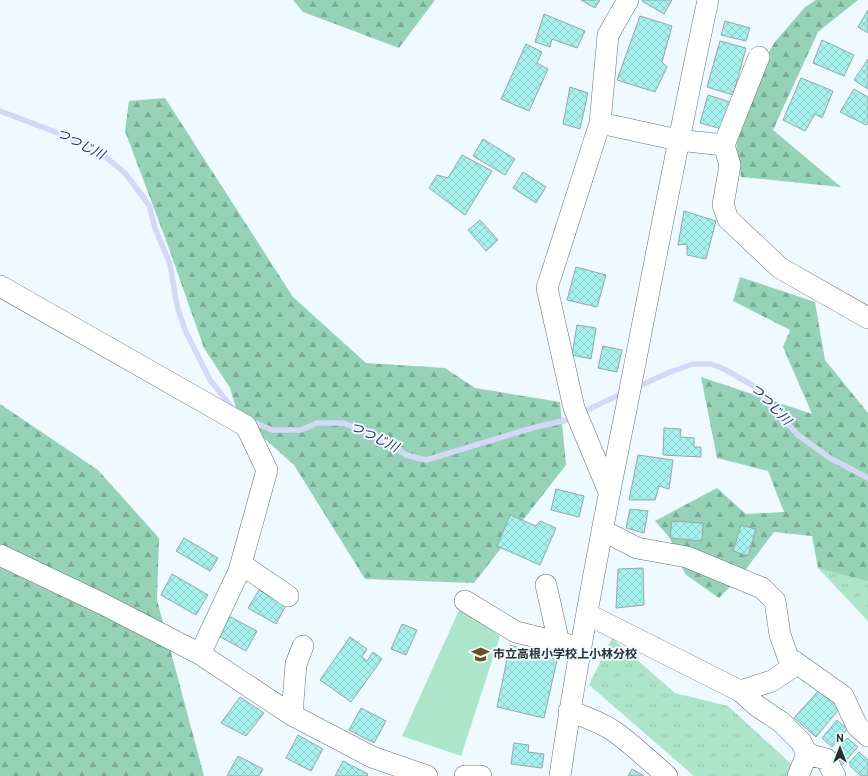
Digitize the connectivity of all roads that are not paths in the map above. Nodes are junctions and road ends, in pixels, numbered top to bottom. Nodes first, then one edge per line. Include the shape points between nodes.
1 (628, 0) edge
2 (708, 0) edge
3 (759, 57) dead end
4 (600, 123) junction
5 (678, 140) junction
6 (724, 145) junction
7 (0, 286) edge
8 (868, 318) edge
9 (609, 492) junction
10 (602, 530) junction
11 (0, 555) edge
12 (241, 564) junction
13 (546, 585) dead end
14 (288, 596) dead end
15 (465, 601) dead end
16 (587, 614) junction
17 (559, 643) junction
18 (302, 646) dead end
19 (581, 648) junction
20 (200, 654) junction
21 (797, 664) junction
22 (740, 691) junction
23 (570, 711) junction
24 (292, 715) junction
25 (868, 736) edge
26 (807, 754) junction
27 (427, 776) edge
28 (466, 776) edge
29 (481, 776) edge
30 (560, 776) edge
31 (667, 776) edge
32 (798, 776) edge
33 (835, 776) edge

1 - 4 street via 608,35
2 - 5 street
3 - 6 street
4 - 5 street
4 - 9 street via 547,288 574,408
5 - 6 street
5 - 9 street
6 - 8 street via 730,165 723,205 728,219 780,268
7 - 12 street via 246,426 267,470
9 - 10 street
10 - 16 street
10 - 21 street via 637,548 687,557 762,588 775,601 780,635 788,657
11 - 20 street
12 - 14 street
12 - 20 street
13 - 17 street
15 - 17 street via 516,632
16 - 19 street
16 - 22 street
17 - 19 street
18 - 24 street via 296,664
19 - 23 street
20 - 24 street
21 - 22 street via 772,682
21 - 25 street via 843,696 857,726
22 - 26 street via 781,722 801,742
23 - 30 street
23 - 31 street via 614,731
24 - 27 street via 372,757
26 - 32 street
26 - 33 street via 826,759
28 - 29 street

